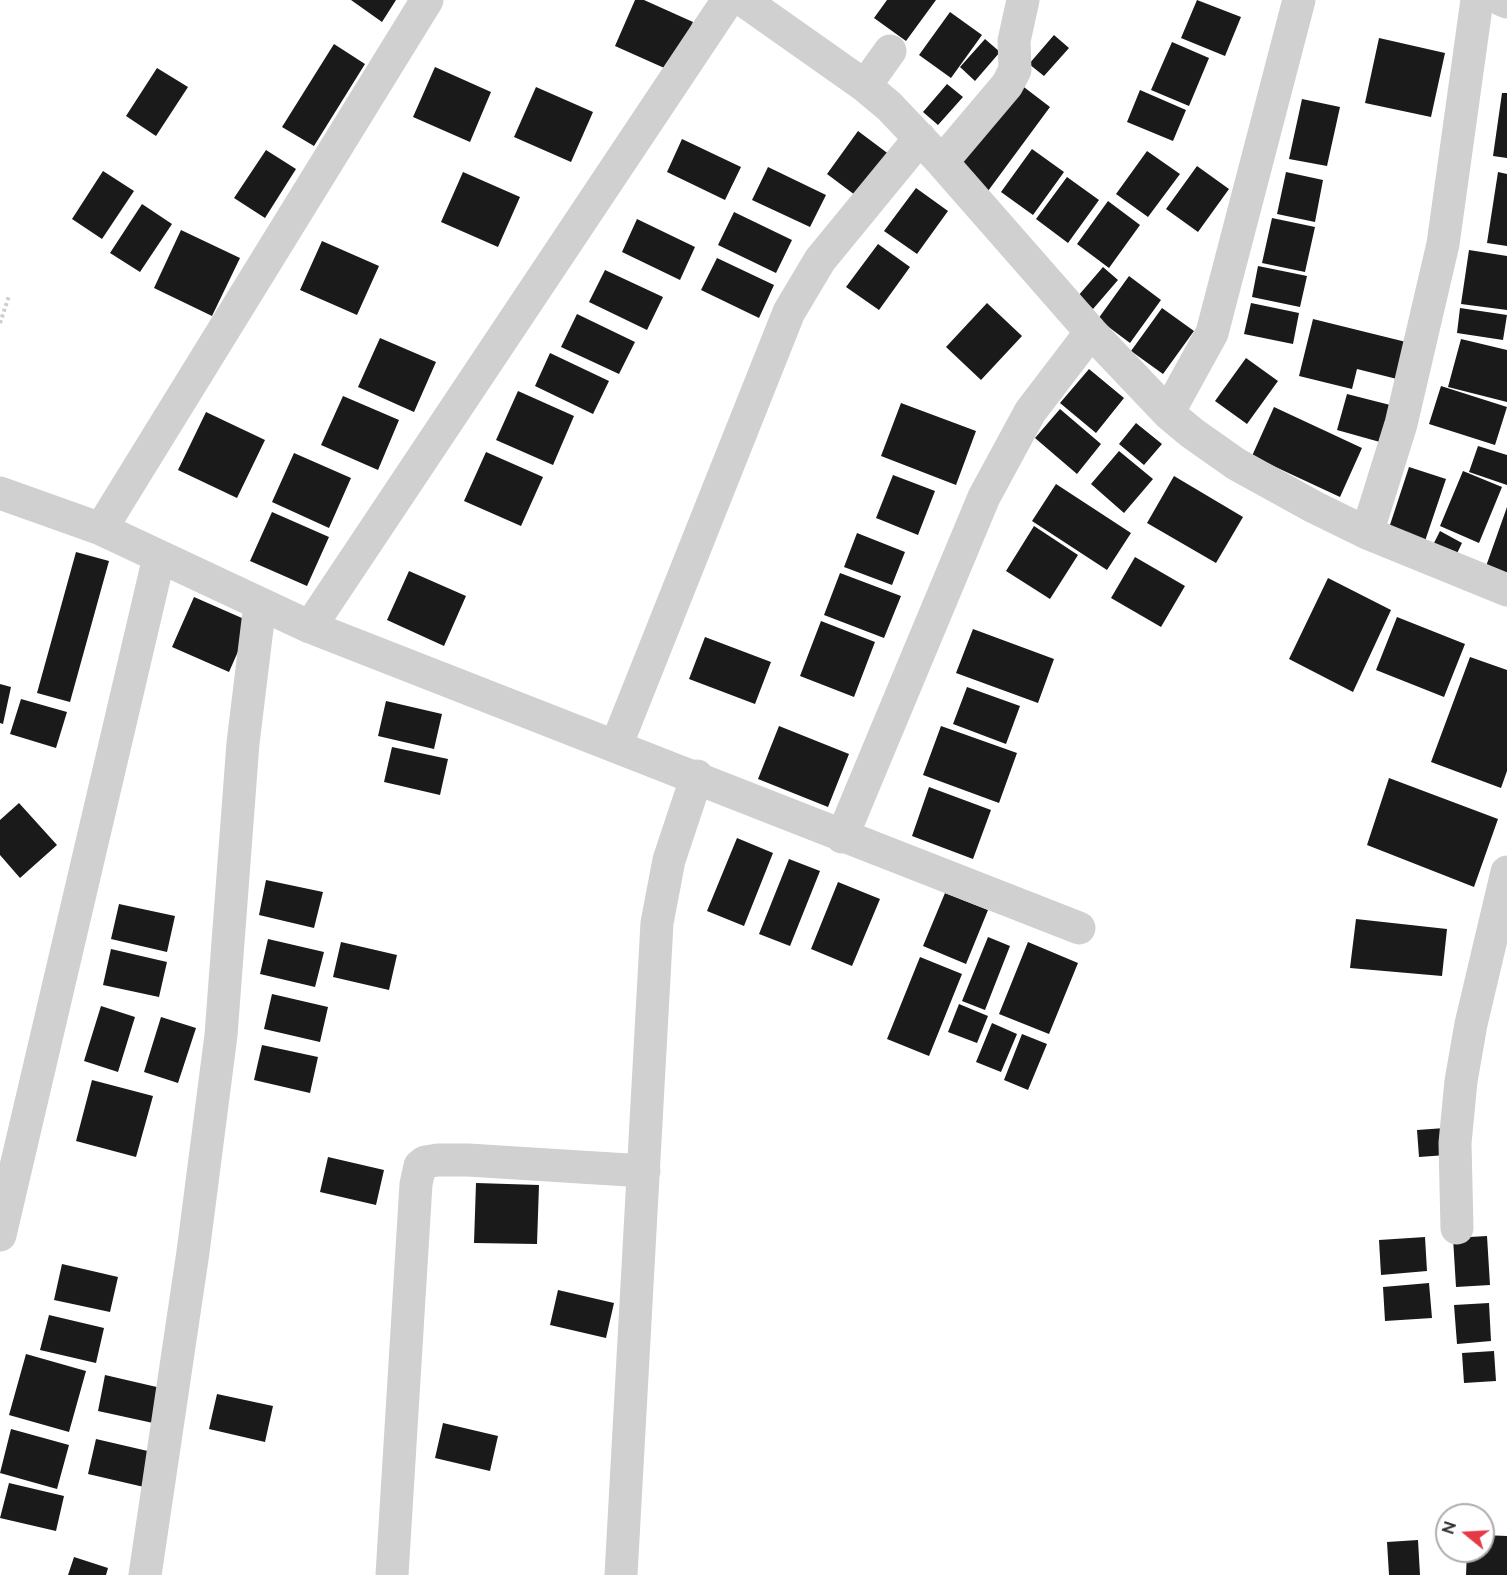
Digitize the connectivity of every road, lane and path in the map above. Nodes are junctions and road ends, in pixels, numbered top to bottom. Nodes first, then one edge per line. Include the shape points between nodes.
1 (427, 0) edge
2 (728, 0) edge
3 (743, 0) edge
4 (1023, 0) edge
5 (1299, 0) edge
6 (1477, 0) edge
7 (1502, 0) edge
8 (1507, 2) edge
9 (890, 51) dead end
10 (865, 86) junction
11 (920, 138) junction
12 (942, 162) junction
13 (9, 296) dead end
14 (0, 323) edge
15 (1091, 332) junction
16 (1168, 413) junction
17 (0, 493) edge
18 (100, 529) junction
19 (1367, 533) junction
20 (159, 557) junction
21 (1507, 590) edge
22 (260, 604) junction
23 (310, 627) junction
24 (616, 746) junction
25 (697, 776) junction
26 (842, 837) junction
27 (1507, 872) edge
28 (1079, 928) dead end
29 (644, 1171) junction
30 (1457, 1228) dead end
31 (0, 1235) edge
32 (145, 1575) edge
33 (392, 1575) edge
34 (621, 1575) edge

1 - 18 street
2 - 23 street
3 - 10 street
4 - 12 street via 1014,41 1015,70 1007,85
5 - 16 street via 1212,333
6 - 19 street via 1440,255 1401,424
7 - 8 street
9 - 10 street
10 - 11 street
11 - 12 street
11 - 24 street via 820,260 789,312
12 - 15 street
13 - 14 path
15 - 16 street
15 - 26 street via 1030,412 984,497
16 - 19 street via 1236,464
17 - 18 street
18 - 20 street
19 - 21 street
20 - 22 street
20 - 31 street
22 - 23 street
22 - 32 street via 244,733 221,1035
23 - 24 street
24 - 25 street
25 - 26 street
25 - 29 street via 669,860 657,923
26 - 28 street
27 - 30 street via 1461,1080 1455,1143
29 - 33 street via 468,1160 438,1160 420,1166
29 - 34 street

